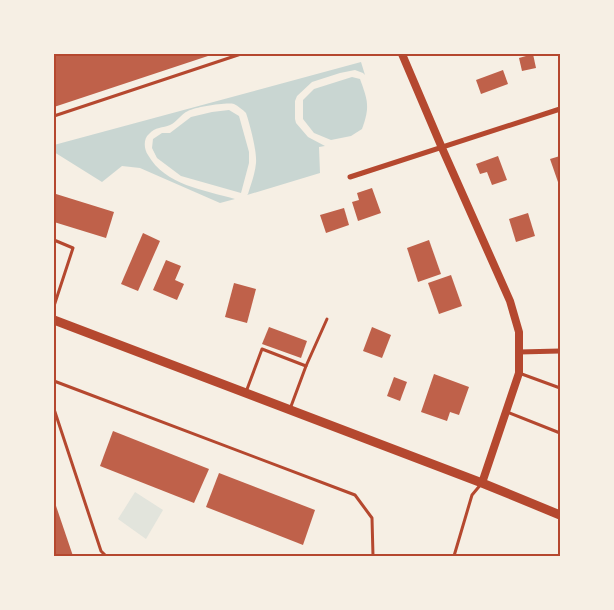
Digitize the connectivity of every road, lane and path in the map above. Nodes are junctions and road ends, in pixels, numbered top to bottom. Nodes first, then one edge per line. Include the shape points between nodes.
1 (241, 54) edge
2 (402, 54) edge
3 (560, 109) edge
4 (54, 116) edge
5 (442, 148) junction
6 (350, 178) dead end
7 (54, 240) edge
8 (54, 306) edge
9 (327, 319) dead end
10 (54, 320) edge
11 (560, 351) edge
12 (519, 352) junction
13 (306, 366) junction
14 (519, 374) junction
15 (54, 381) edge
16 (560, 388) edge
17 (246, 392) junction
18 (54, 410) edge
19 (290, 410) junction
20 (506, 412) junction
21 (560, 433) edge
22 (482, 483) junction
23 (560, 514) edge
24 (106, 556) edge
25 (374, 556) edge
26 (454, 556) edge

1 - 4 lane
2 - 5 street
3 - 5 street
5 - 6 street
5 - 12 street via 510,301 519,332
7 - 8 lane via 73,248
9 - 13 lane
10 - 17 main road
11 - 12 street
12 - 14 street
13 - 17 lane via 262,349
13 - 19 lane
14 - 16 lane
14 - 20 street
15 - 25 lane via 356,495 372,518
17 - 19 main road
18 - 24 lane via 101,551
19 - 22 main road
20 - 21 lane
20 - 22 street
22 - 23 main road
22 - 26 lane via 472,495

